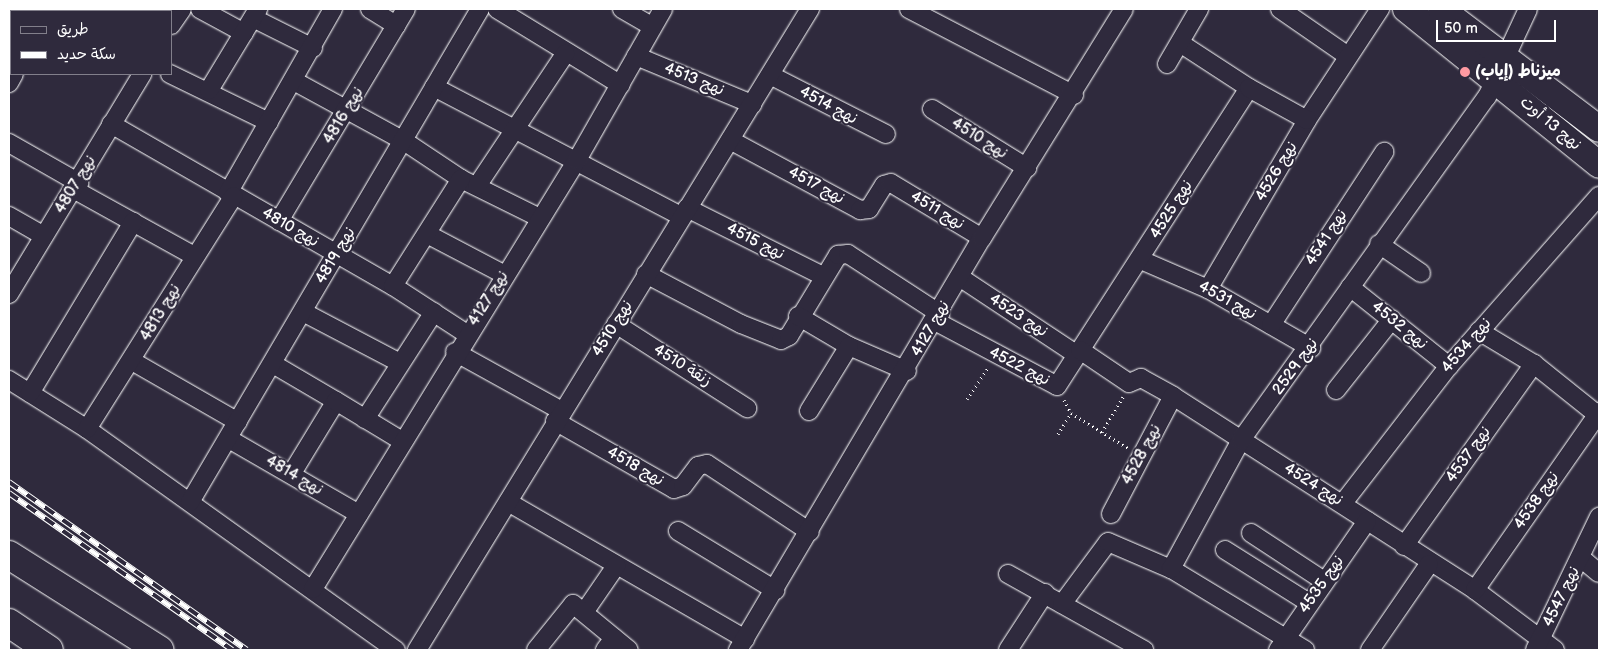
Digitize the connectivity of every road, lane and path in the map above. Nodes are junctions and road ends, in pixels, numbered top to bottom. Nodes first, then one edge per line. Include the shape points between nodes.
1 (182, 9) edge
2 (200, 9) edge
3 (333, 9) edge
4 (370, 9) edge
5 (406, 9) edge
6 (480, 9) edge
7 (497, 9) edge
8 (622, 9) edge
9 (663, 9) edge
10 (810, 9) edge
11 (909, 9) edge
12 (1124, 9) edge
13 (1199, 9) edge
14 (1280, 9) edge
15 (1380, 9) edge
16 (1406, 9) edge
17 (1440, 9) edge
18 (1528, 9) edge
19 (252, 20) edge
20 (172, 24) edge
21 (396, 25) junction
22 (652, 26) junction
23 (1180, 43) junction
24 (313, 48) junction
25 (565, 54) junction
26 (636, 56) junction
27 (1348, 56) junction
28 (1166, 64) dead end
29 (1503, 69) junction
30 (141, 75) edge
31 (172, 75) edge
32 (770, 75) junction
33 (294, 81) junction
34 (621, 85) junction
35 (434, 87) junction
36 (1249, 88) junction
37 (209, 90) junction
38 (1074, 95) junction
39 (752, 104) junction
40 (932, 109) dead end
41 (348, 111) junction
42 (1307, 120) junction
43 (1597, 121) edge
44 (269, 122) junction
45 (111, 124) junction
46 (512, 129) junction
47 (886, 134) dead end
48 (730, 140) junction
49 (404, 141) junction
50 (9, 143) edge
51 (1576, 145) junction
52 (1384, 152) dead end
53 (577, 160) junction
54 (1599, 165) edge
55 (1027, 168) junction
56 (461, 179) junction
57 (893, 184) joint
58 (77, 186) junction
59 (477, 186) junction
60 (231, 195) junction
61 (1599, 196) edge
62 (684, 212) junction
63 (9, 216) edge
64 (540, 218) junction
65 (279, 221) junction
66 (132, 222) junction
67 (427, 234) junction
68 (44, 236) junction
69 (982, 238) junction
70 (1379, 244) junction
71 (194, 256) junction
72 (337, 256) junction
73 (1141, 260) junction
74 (1421, 273) dead end
75 (646, 274) junction
76 (505, 275) junction
77 (823, 276) junction
78 (961, 278) junction
79 (393, 286) junction
80 (1350, 287) junction
81 (1208, 289) junction
82 (9, 294) edge
83 (304, 312) junction
84 (434, 312) junction
85 (798, 316) junction
86 (938, 318) junction
87 (1392, 320) junction
88 (616, 324) junction
89 (1271, 325) junction
90 (1479, 331) junction
91 (467, 334) junction
92 (849, 346) junction
93 (1311, 348) junction
94 (455, 352) junction
95 (1078, 352) junction
96 (996, 357) junction
97 (132, 361) junction
98 (273, 364) junction
99 (400, 364) junction
100 (1534, 364) junction
101 (1449, 366) junction
102 (907, 371) junction
103 (9, 380) edge
104 (1131, 384) junction
105 (1057, 386) junction
106 (1336, 390) dead end
107 (30, 393) junction
108 (1173, 396) junction
109 (967, 399) dead end
110 (336, 401) junction
111 (748, 408) dead end
112 (808, 411) dead end
113 (1071, 413) junction
114 (1599, 414) edge
115 (559, 416) junction
116 (365, 418) junction
117 (238, 422) junction
118 (87, 429) junction
119 (1102, 432) junction
120 (1058, 434) dead end
121 (229, 439) junction
122 (1241, 440) junction
123 (402, 441) junction
124 (1142, 457) junction
125 (292, 473) junction
126 (190, 502) junction
127 (508, 502) junction
128 (1342, 503) junction
129 (359, 514) junction
130 (1111, 514) dead end
131 (1599, 516) edge
132 (1367, 521) junction
133 (678, 531) dead end
134 (810, 532) junction
135 (1251, 533) dead end
136 (1404, 546) junction
137 (1226, 550) dead end
138 (9, 555) edge
139 (1580, 558) junction
140 (1430, 564) junction
141 (616, 566) junction
142 (1171, 569) junction
143 (1599, 573) edge
144 (1008, 574) dead end
145 (1324, 580) junction
146 (313, 589) junction
147 (776, 590) junction
148 (1475, 590) junction
149 (1044, 593) junction
150 (1308, 603) junction
151 (1062, 604) junction
152 (585, 611) junction
153 (9, 623) edge
154 (609, 644) edge
155 (1282, 644) edge
156 (741, 645) edge
157 (1544, 647) edge
158 (49, 650) edge
159 (158, 650) edge
160 (396, 650) edge
161 (417, 650) edge
162 (536, 650) edge
163 (629, 650) edge
164 (1008, 650) edge
165 (1144, 650) edge
166 (1305, 650) edge
167 (1370, 650) edge

1 - 20 street
2 - 19 street
3 - 24 street, نهج 4813
4 - 21 street
5 - 21 street, نهج 4816
6 - 35 street, نهج 4819
7 - 25 street
8 - 22 street
9 - 22 street, نهج 4127
10 - 32 street, نهج 4510
11 - 38 street
12 - 38 street, نهج 4127
13 - 23 street
14 - 27 street
15 - 27 street, نهج 4526
16 - 29 main road, نهج 13 أوت
17 - 29 main road, نهج 13 أوت
18 - 29 street, نهج 2529
19 - 24 street
19 - 37 street
21 - 41 street, نهج 4816
22 - 26 street, نهج 4127
23 - 28 street
23 - 36 street
24 - 33 street, نهج 4813
25 - 34 street
25 - 46 street
26 - 34 street, نهج 4127
26 - 39 street, نهج 4513
27 - 42 street, نهج 4526
29 - 43 main road, نهج 13 أوت
29 - 51 main road, نهج 13 أوت
29 - 70 street, نهج 2529
30 - 45 street, نهج 4807
31 - 37 street
32 - 39 street, نهج 4510
32 - 47 street, نهج 4514
33 - 41 street
33 - 44 street, نهج 4813
34 - 53 street, نهج 4127
35 - 46 street, نهج 4515
35 - 49 street, نهج 4819
36 - 42 street
36 - 73 street, نهج 4525
37 - 44 street
38 - 55 street, نهج 4127
39 - 48 street, نهج 4510
40 - 55 street, نهج 4510
41 - 49 street
41 - 65 street, نهج 4816
42 - 81 street, نهج 4526
43 - 51 main road
44 - 60 street, نهج 4813
45 - 58 street, نهج 4807
45 - 60 street, نهج 4810
46 - 53 street, نهج 4515
46 - 59 street
48 - 57 street, نهج 4517 via 860,210 869,209 884,185
48 - 62 street, نهج 4510
49 - 56 street
49 - 72 street, نهج 4819
50 - 58 street
51 - 54 main road, نهج 13 أوت
52 - 89 street, نهج 4541
53 - 62 street, نهج 4515
53 - 64 street, نهج 4127
55 - 69 street, نهج 4127
56 - 59 street
56 - 67 street
57 - 69 street, نهج 4511
58 - 66 street
58 - 68 street, نهج 4807
59 - 64 street
60 - 65 street, نهج 4810
60 - 71 street, نهج 4813
61 - 90 street, نهج 4534
62 - 75 street, نهج 4510
62 - 77 street, نهج 4515
63 - 68 street
64 - 76 street, نهج 4127
65 - 72 street, نهج 4810
66 - 71 street
66 - 107 street
67 - 76 street
67 - 79 street
68 - 82 street, نهج 4807
69 - 78 street, نهج 4127
70 - 74 street
70 - 80 street, نهج 2529
71 - 97 street, نهج 4813
72 - 79 street, نهج 4810
72 - 83 street, نهج 4819
73 - 81 street, نهج 4531
73 - 95 street, نهج 4525
75 - 85 street via 741,324 780,340 789,336
75 - 88 street, نهج 4510
76 - 91 street, نهج 4127
77 - 85 street
77 - 86 street, نهج 4522 via 838,255 848,254
78 - 86 street, نهج 4127
78 - 95 street, نهج 4523
79 - 84 street, نهج 4810
80 - 87 street, نهج 4532
80 - 93 street, نهج 2529
81 - 89 street, نهج 4531
83 - 98 street, نهج 4819
83 - 99 street
84 - 91 street, نهج 4810
84 - 99 street
85 - 92 street
86 - 96 street, نهج 4522
86 - 102 street, نهج 4127
87 - 101 street, نهج 4532
87 - 106 street
88 - 111 street, زنقة 4510
88 - 115 street, نهج 4510
89 - 93 street, نهج 4531
90 - 100 street
90 - 101 street, نهج 4534
91 - 94 street, نهج 4127
92 - 102 street
92 - 112 street
93 - 122 street, نهج 2529
94 - 115 street, نهج 4518
94 - 123 street, نهج 4127
95 - 104 street
95 - 105 street, نهج 4525
96 - 105 street, نهج 4522
96 - 109 path
97 - 117 street
97 - 118 street, نهج 4813
98 - 110 street
98 - 117 street, نهج 4819
99 - 116 street
100 - 114 street
100 - 136 street, نهج 4537
101 - 128 street, نهج 4534
102 - 134 street, نهج 4127
103 - 107 street
104 - 108 street, نهج 4524 via 1141,378
104 - 119 path
105 - 113 path, نهج 4522
107 - 118 street
108 - 122 street, نهج 4524
108 - 124 street, نهج 4528
110 - 116 street
110 - 125 street
113 - 119 path
113 - 120 path
114 - 148 street, نهج 4538
115 - 127 street, نهج 4510
115 - 134 street, نهج 4518 via 674,489 683,486 698,466 707,464
116 - 123 street
117 - 121 street, نهج 4819
118 - 126 street
119 - 124 path
121 - 125 street, نهج 4814
121 - 126 street, نهج 4819
122 - 128 street, نهج 4524
122 - 142 street, نهج 2529
123 - 129 street, نهج 4127
124 - 130 street, نهج 4528
125 - 129 street, نهج 4814
126 - 146 street
127 - 141 street
127 - 161 street, نهج 4510
128 - 132 street, نهج 4524
129 - 146 street, نهج 4127
131 - 139 street, نهج 4547
132 - 136 street, نهج 4524
132 - 145 street, نهج 4535
133 - 147 street
134 - 147 street, نهج 4127
135 - 145 street
136 - 140 street, نهج 4524
137 - 150 street
138 - 159 highway
139 - 143 street
139 - 157 street, نهج 4547
140 - 148 street, نهج 4524
140 - 167 street
141 - 152 street
141 - 156 street
142 - 151 street via 1108,542
142 - 155 street
144 - 149 street
145 - 150 street, نهج 4535
146 - 160 street
147 - 156 street, نهج 4127
148 - 157 street, نهج 4524
149 - 151 street
149 - 164 street
150 - 155 street, نهج 4535
151 - 165 street
152 - 154 street
152 - 162 street via 576,605 569,606
153 - 158 highway
154 - 163 street
155 - 166 street

